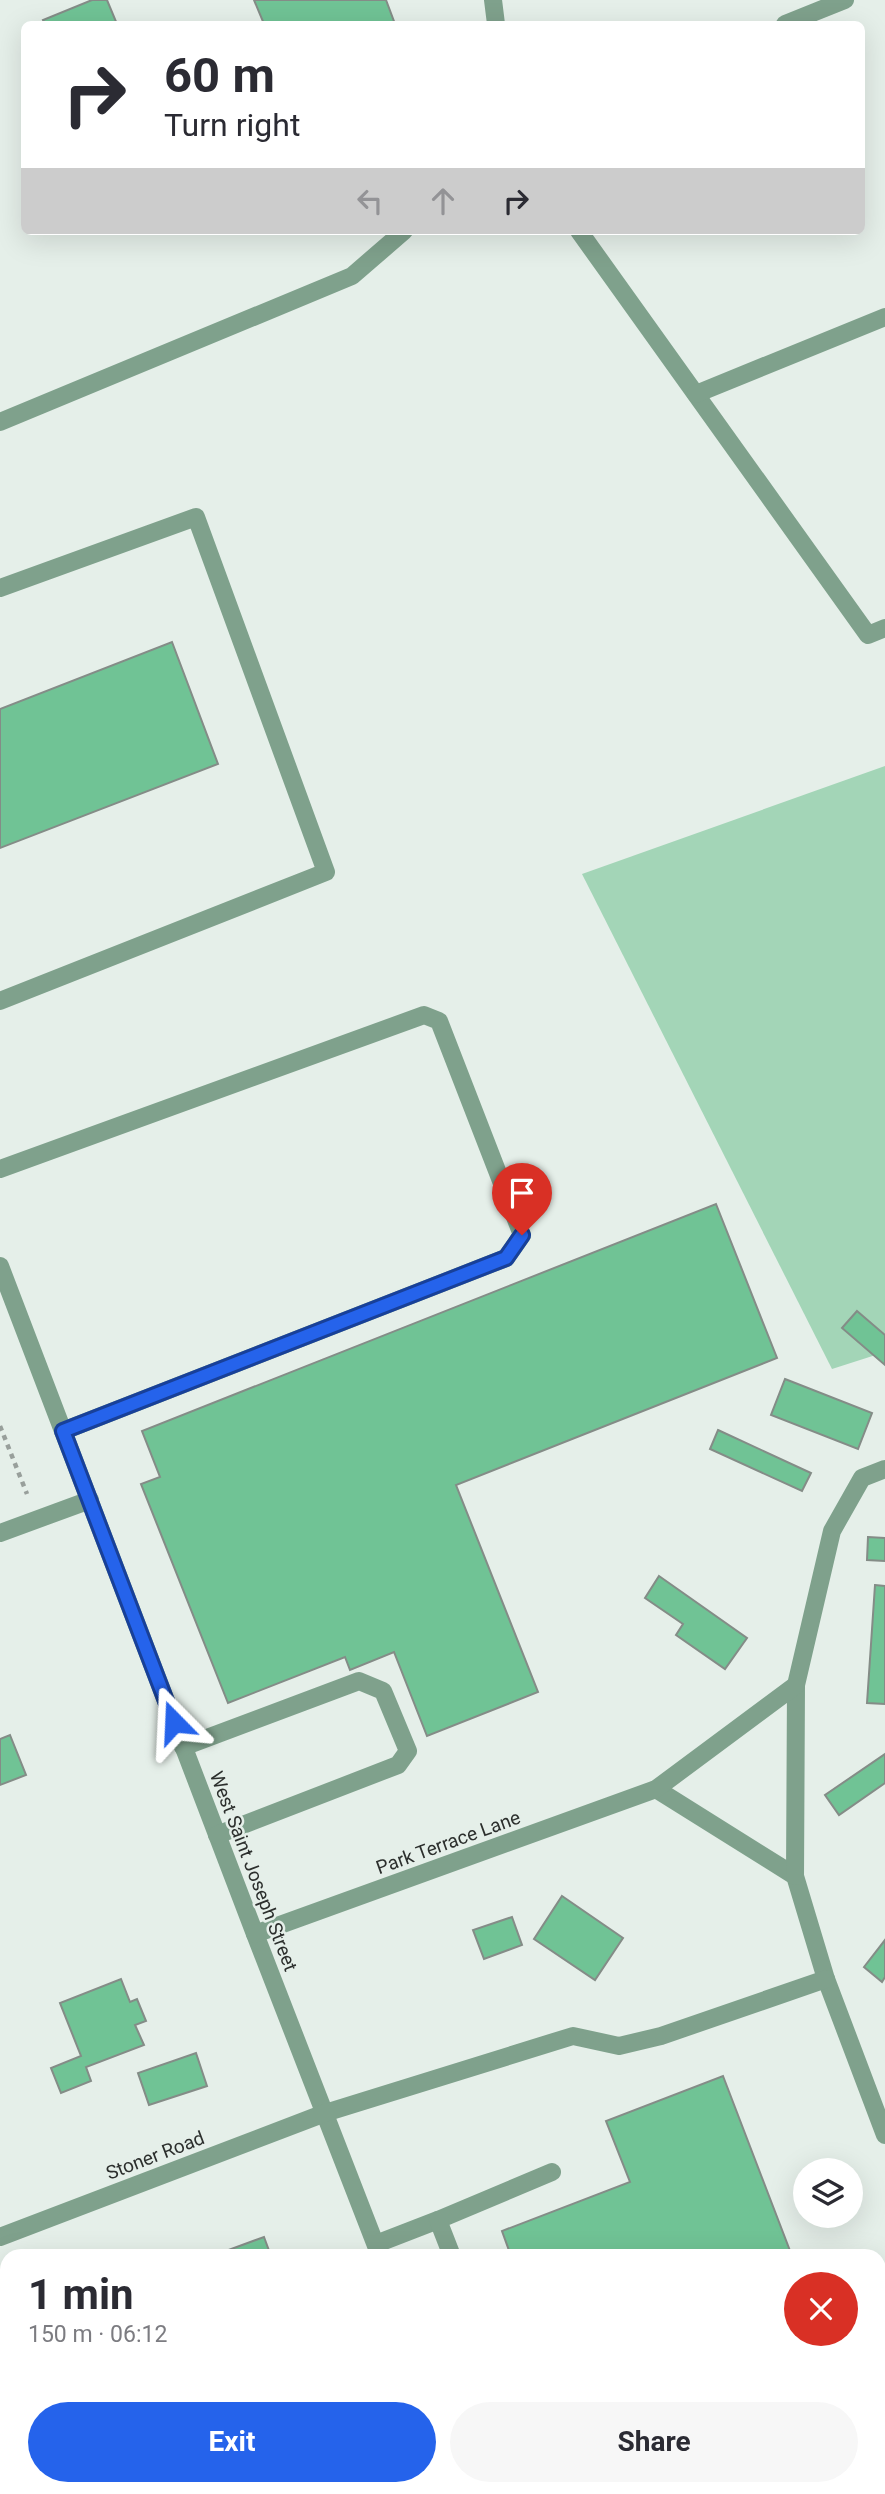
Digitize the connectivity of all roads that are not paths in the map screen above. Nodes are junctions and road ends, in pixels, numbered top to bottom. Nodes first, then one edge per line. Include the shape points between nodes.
1 (493, 0) edge
2 (845, 0) edge
3 (496, 21) edge
4 (792, 21) edge
5 (399, 235) edge
6 (582, 235) edge
7 (885, 317) edge
8 (696, 394) junction
9 (0, 422) edge
10 (0, 588) edge
11 (885, 628) edge
12 (0, 1001) edge
13 (0, 1169) edge
14 (0, 1266) edge
15 (63, 1431) junction
16 (885, 1468) edge
17 (90, 1500) junction
18 (0, 1533) edge
19 (796, 1685) junction
20 (183, 1746) junction
21 (656, 1789) junction
22 (217, 1835) junction
23 (795, 1876) junction
24 (254, 1934) junction
25 (826, 1979) junction
26 (325, 2113) junction
27 (885, 2135) edge
28 (552, 2172) dead end
29 (438, 2220) junction
30 (0, 2237) edge
31 (378, 2249) edge
32 (380, 2249) edge
33 (449, 2249) edge

1 - 3 street
2 - 4 street
5 - 9 street via 352,276
6 - 8 street
7 - 8 street
8 - 11 street via 868,635
10 - 12 street via 196,517 326,872
13 - 15 street via 424,1015 439,1021 522,1235 506,1258
14 - 15 street, West Saint Joseph Street
15 - 17 street, West Saint Joseph Street
16 - 19 street via 862,1478 832,1531
17 - 18 street
17 - 20 street, West Saint Joseph Street
19 - 21 street, Park Terrace Lane
19 - 23 street
20 - 22 street, West Saint Joseph Street
20 - 22 street via 359,1681 383,1691 408,1751 398,1765
21 - 23 street
21 - 24 street, Park Terrace Lane
22 - 24 street, West Saint Joseph Street
23 - 25 street
24 - 26 street, West Saint Joseph Street
25 - 26 street, Stoner Road via 661,2036 619,2046 573,2036
25 - 27 street
26 - 30 street, Stoner Road
26 - 31 street, West Saint Joseph Street
28 - 29 street
29 - 32 street
29 - 33 street

